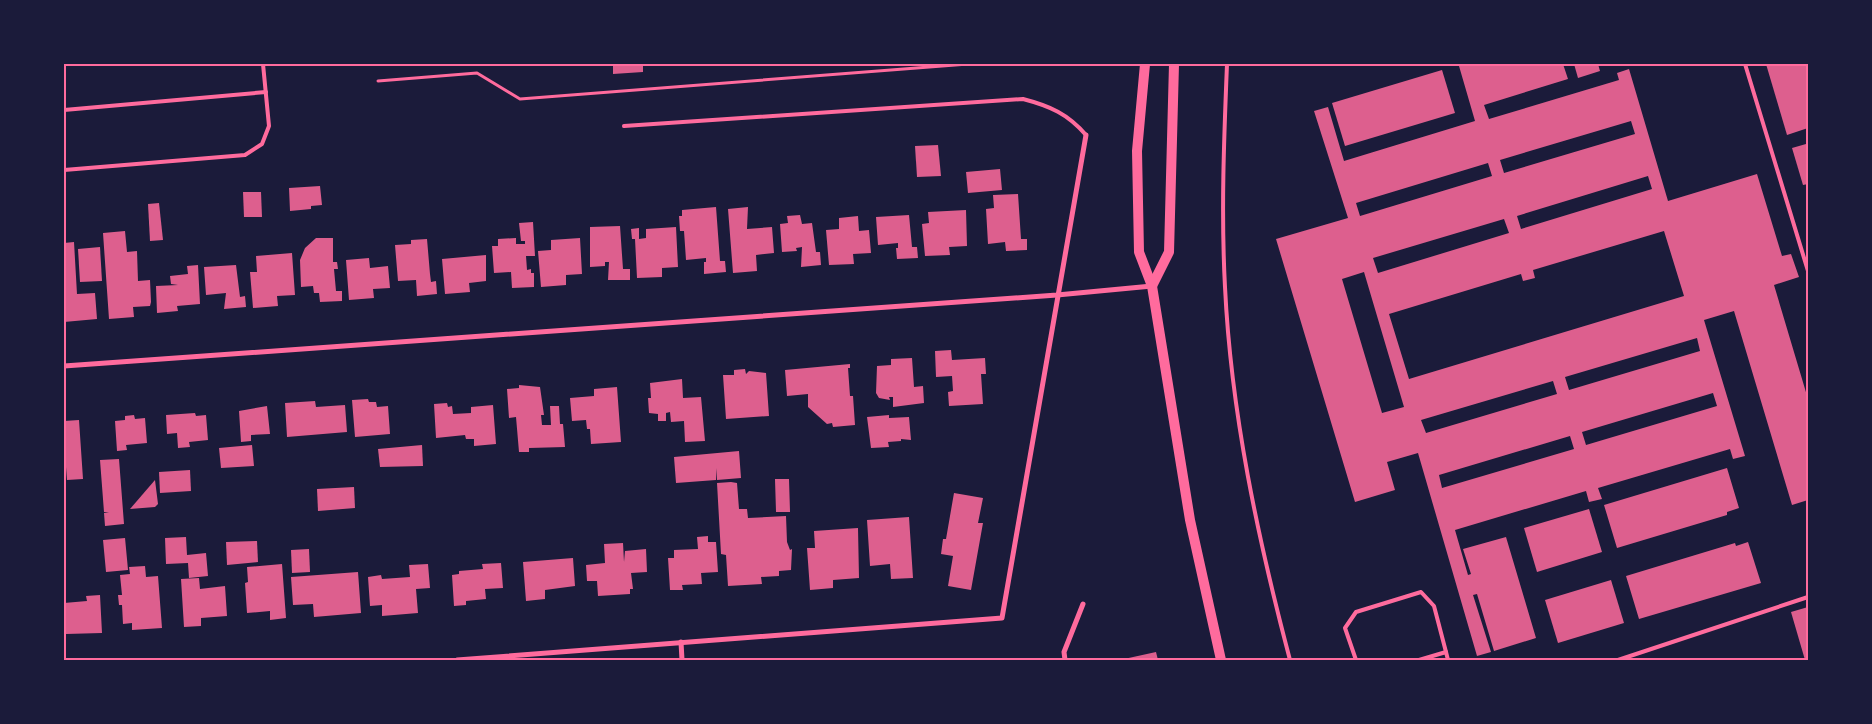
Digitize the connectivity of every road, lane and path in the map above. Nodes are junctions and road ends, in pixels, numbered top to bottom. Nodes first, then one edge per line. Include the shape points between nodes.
1 (263, 64) edge
2 (968, 64) edge
3 (1145, 64) edge
4 (1174, 64) edge
5 (1227, 64) edge
6 (1745, 64) edge
7 (378, 81) dead end
8 (266, 92) junction
9 (64, 110) edge
10 (624, 126) dead end
11 (1086, 135) joint
12 (64, 170) edge
13 (1808, 271) edge
14 (1152, 286) junction
15 (1057, 296) junction
16 (64, 366) edge
17 (1808, 597) edge
18 (1083, 604) dead end
19 (681, 642) junction
20 (1446, 652) junction
21 (458, 660) edge
22 (682, 660) edge
23 (1065, 660) edge
24 (1221, 660) edge
25 (1290, 660) edge
26 (1356, 660) edge
27 (1419, 660) edge
28 (1448, 660) edge
29 (1618, 660) edge

1 - 8 lane
2 - 7 path via 520,99 477,73
3 - 14 main road via 1137,150 1139,252
4 - 14 main road via 1169,252
5 - 25 lane via 1223,183 1225,288 1238,424 1272,592
6 - 13 lane
8 - 9 lane
8 - 12 lane via 269,126 262,144 245,155
10 - 11 lane via 1023,99 1062,112
11 - 15 street
14 - 15 street
14 - 24 main road via 1190,520
15 - 16 street
15 - 19 street via 1002,618
17 - 29 lane
18 - 23 street via 1064,652
19 - 21 street
19 - 22 street
20 - 26 lane via 1434,606 1421,592 1356,612 1345,628
20 - 27 lane
20 - 28 lane

